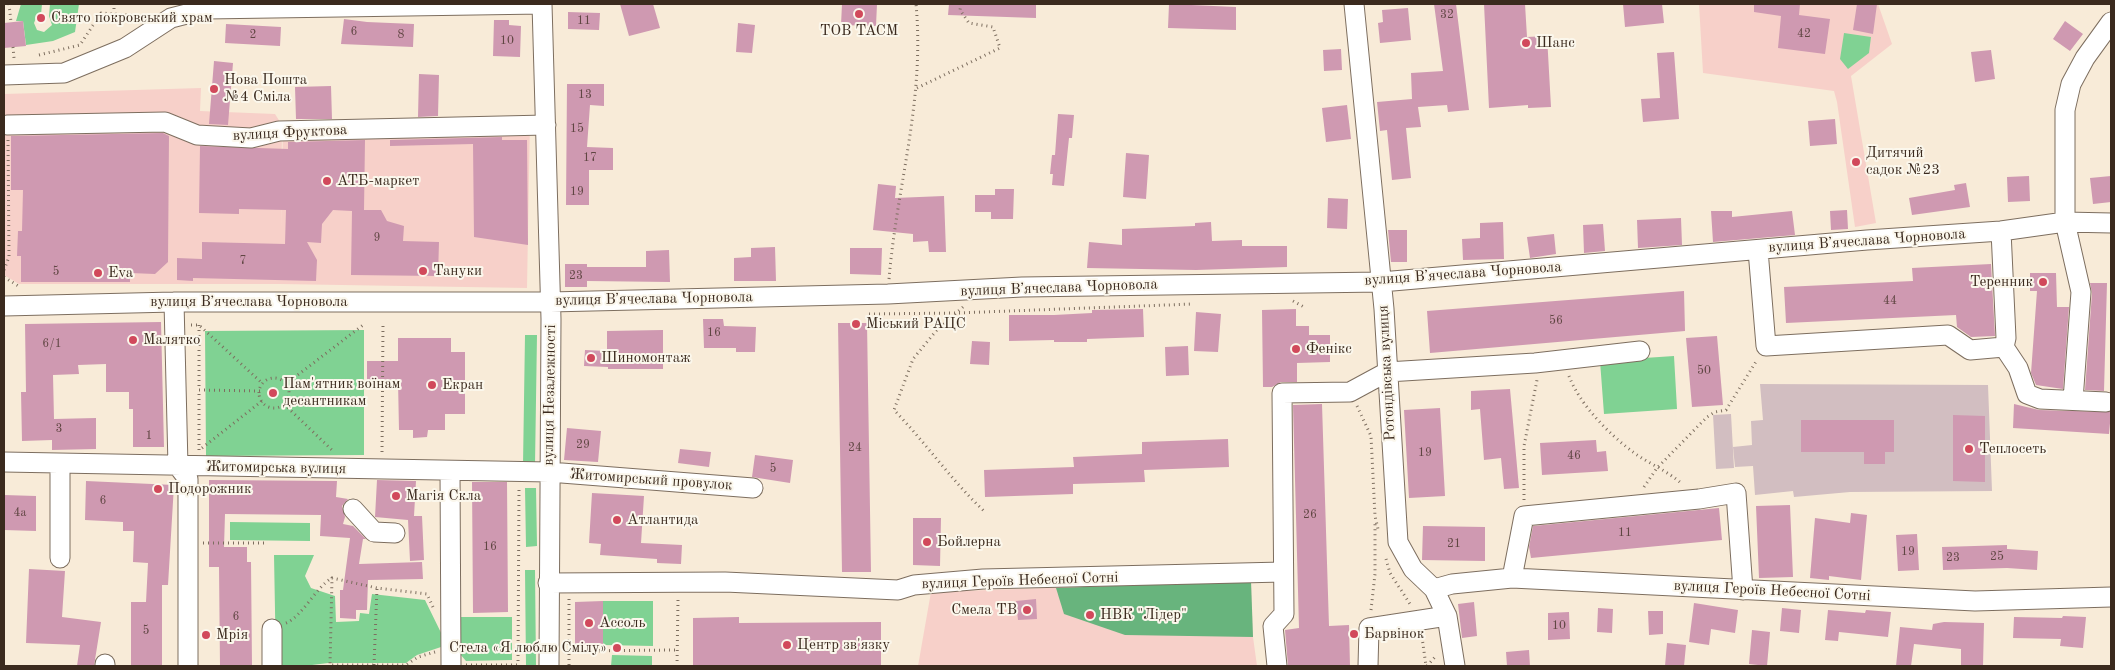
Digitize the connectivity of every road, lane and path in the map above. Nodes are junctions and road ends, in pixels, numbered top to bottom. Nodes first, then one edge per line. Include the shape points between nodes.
1 (9, 4) edge
2 (114, 4) edge
3 (542, 4) edge
4 (916, 4) edge
5 (961, 4) edge
6 (1354, 4) edge
7 (303, 5) edge
8 (114, 14) junction
9 (143, 16) dead end
10 (11, 22) dead end
11 (2111, 22) edge
12 (13, 47) dead end
13 (34, 56) dead end
14 (24, 57) dead end
15 (14, 58) junction
16 (6, 67) edge
17 (918, 88) junction
18 (8, 125) joint
19 (546, 125) junction
20 (2065, 222) junction
21 (2111, 223) edge
22 (2001, 232) junction
23 (1758, 250) junction
24 (4, 270) edge
25 (1380, 282) junction
26 (988, 290) junction
27 (888, 294) junction
28 (1291, 300) dead end
29 (174, 302) junction
30 (551, 302) junction
31 (1202, 304) dead end
32 (4, 306) edge
33 (1304, 307) dead end
34 (957, 313) junction
35 (175, 325) junction
36 (199, 325) junction
37 (363, 325) dead end
38 (383, 325) dead end
39 (1766, 346) junction
40 (2004, 347) junction
41 (1640, 351) dead end
42 (1562, 360) junction
43 (1535, 363) junction
44 (1387, 372) junction
45 (263, 384) junction
46 (286, 384) junction
47 (199, 390) junction
48 (260, 391) junction
49 (2073, 400) junction
50 (262, 401) junction
51 (2106, 402) dead end
52 (284, 404) junction
53 (198, 450) junction
54 (4, 462) edge
55 (60, 464) junction
56 (181, 465) junction
57 (1657, 468) junction
58 (352, 469) junction
59 (382, 470) junction
60 (450, 471) junction
61 (519, 472) junction
62 (549, 472) junction
63 (753, 488) dead end
64 (1699, 499) junction
65 (1633, 504) junction
66 (353, 509) dead end
67 (984, 511) dead end
68 (1375, 516) dead end
69 (1524, 516) junction
70 (395, 533) dead end
71 (188, 543) junction
72 (265, 543) dead end
73 (60, 558) dead end
74 (1283, 572) junction
75 (332, 578) junction
76 (1512, 578) junction
77 (678, 582) junction
78 (548, 583) junction
79 (569, 583) junction
80 (377, 588) junction
81 (1434, 589) junction
82 (1743, 590) junction
83 (2111, 597) edge
84 (435, 612) dead end
85 (1447, 616) junction
86 (1369, 628) junction
87 (272, 629) joint
88 (451, 647) junction
89 (677, 650) junction
90 (569, 651) junction
91 (374, 665) edge
92 (188, 666) edge
93 (272, 666) edge
94 (450, 666) edge
95 (518, 666) edge
96 (549, 666) edge
97 (569, 666) edge
98 (677, 666) edge
99 (1277, 666) edge
100 (1368, 666) edge
101 (1455, 666) edge

1 - 10 path
2 - 8 path
3 - 7 street
3 - 19 street, вулиця Незалежності
4 - 17 path
5 - 17 path via 960,10 969,23 993,27 1000,48
6 - 25 street, Ротондівська вулиця
7 - 16 street via 206,9 172,18 125,48 64,73
8 - 9 path
8 - 13 path via 101,13 80,45
11 - 20 street via 2071,84 2065,110
12 - 15 path
14 - 15 path
15 - 16 path
17 - 27 path via 892,247
18 - 19 street, вулиця Фруктова via 165,122 197,135 250,138 279,131
18 - 24 path via 9,257
19 - 30 street, вулиця Незалежності
20 - 21 street, вулиця Вʼячеслава Чорновола
20 - 22 street, вулиця Вʼячеслава Чорновола
20 - 49 street via 2080,292
22 - 23 street, вулиця Вʼячеслава Чорновола
22 - 40 street
23 - 25 street, вулиця Вʼячеслава Чорновола
23 - 39 street
25 - 26 street, вулиця Вʼячеслава Чорновола
25 - 44 street, Ротондівська вулиця
26 - 27 street, вулиця Вʼячеслава Чорновола
26 - 34 path
27 - 30 street, вулиця Вʼячеслава Чорновола
28 - 33 path
29 - 30 street, вулиця Вʼячеслава Чорновола
29 - 32 street, вулиця Вʼячеслава Чорновола
29 - 35 street
30 - 62 street, вулиця Незалежності
31 - 34 path
34 - 67 path via 936,331 913,359 894,410 959,488
35 - 36 path
35 - 56 street
36 - 45 path
36 - 47 path
37 - 46 path
38 - 59 path
39 - 40 street via 1948,335 1970,350
39 - 57 path via 1726,410 1708,417
40 - 49 street via 2018,368 2027,394
41 - 42 street
42 - 43 street
42 - 57 path via 1572,385 1592,412 1632,452
43 - 44 street
43 - 69 path via 1537,379 1524,446
44 - 74 street via 1350,392 1282,393
44 - 81 street, Ротондівська вулиця via 1398,542 1412,569
45 - 46 path via 276,378
45 - 48 path
46 - 52 path via 289,396
47 - 48 path
47 - 53 path
48 - 50 path
49 - 51 street
50 - 52 path via 275,407
50 - 53 path
52 - 58 path
53 - 56 path
54 - 55 street, Житомирська вулиця
55 - 56 street, Житомирська вулиця
55 - 73 street
56 - 58 street, Житомирська вулиця
56 - 71 street
57 - 64 path via 1674,477
57 - 65 path
58 - 59 street, Житомирська вулиця
59 - 60 street, Житомирська вулиця
60 - 61 street, Житомирська вулиця
60 - 88 street
61 - 62 street, Житомирська вулиця
61 - 95 path
62 - 63 street, Житомирський провулок
62 - 78 street, вулиця Незалежності
64 - 65 street
64 - 82 street via 1736,493
65 - 69 street
66 - 70 street via 374,532
68 - 86 path via 1375,574
69 - 76 street
71 - 72 path
71 - 92 street
74 - 77 street, вулиця Героїв Небесної Сотні via 983,579 914,585 898,590
74 - 99 street via 1284,614 1273,626
75 - 80 path
75 - 87 path via 312,595 292,621
75 - 91 path via 330,665
76 - 81 street, вулиця Героїв Небесної Сотні
76 - 82 street, вулиця Героїв Небесної Сотні
77 - 79 street, вулиця Героїв Небесної Сотні
77 - 89 path
78 - 79 street, вулиця Героїв Небесної Сотні
78 - 96 street, вулиця Незалежності
79 - 90 path
80 - 84 path via 427,594
80 - 91 path
81 - 85 street, Ротондівська вулиця
82 - 83 street, вулиця Героїв Небесної Сотні via 1974,601
85 - 86 street
85 - 101 street, Ротондівська вулиця
86 - 100 street
87 - 93 street
88 - 91 path via 418,657 406,665
88 - 94 street
88 - 95 path via 462,665
89 - 90 path
89 - 98 path
90 - 97 path

